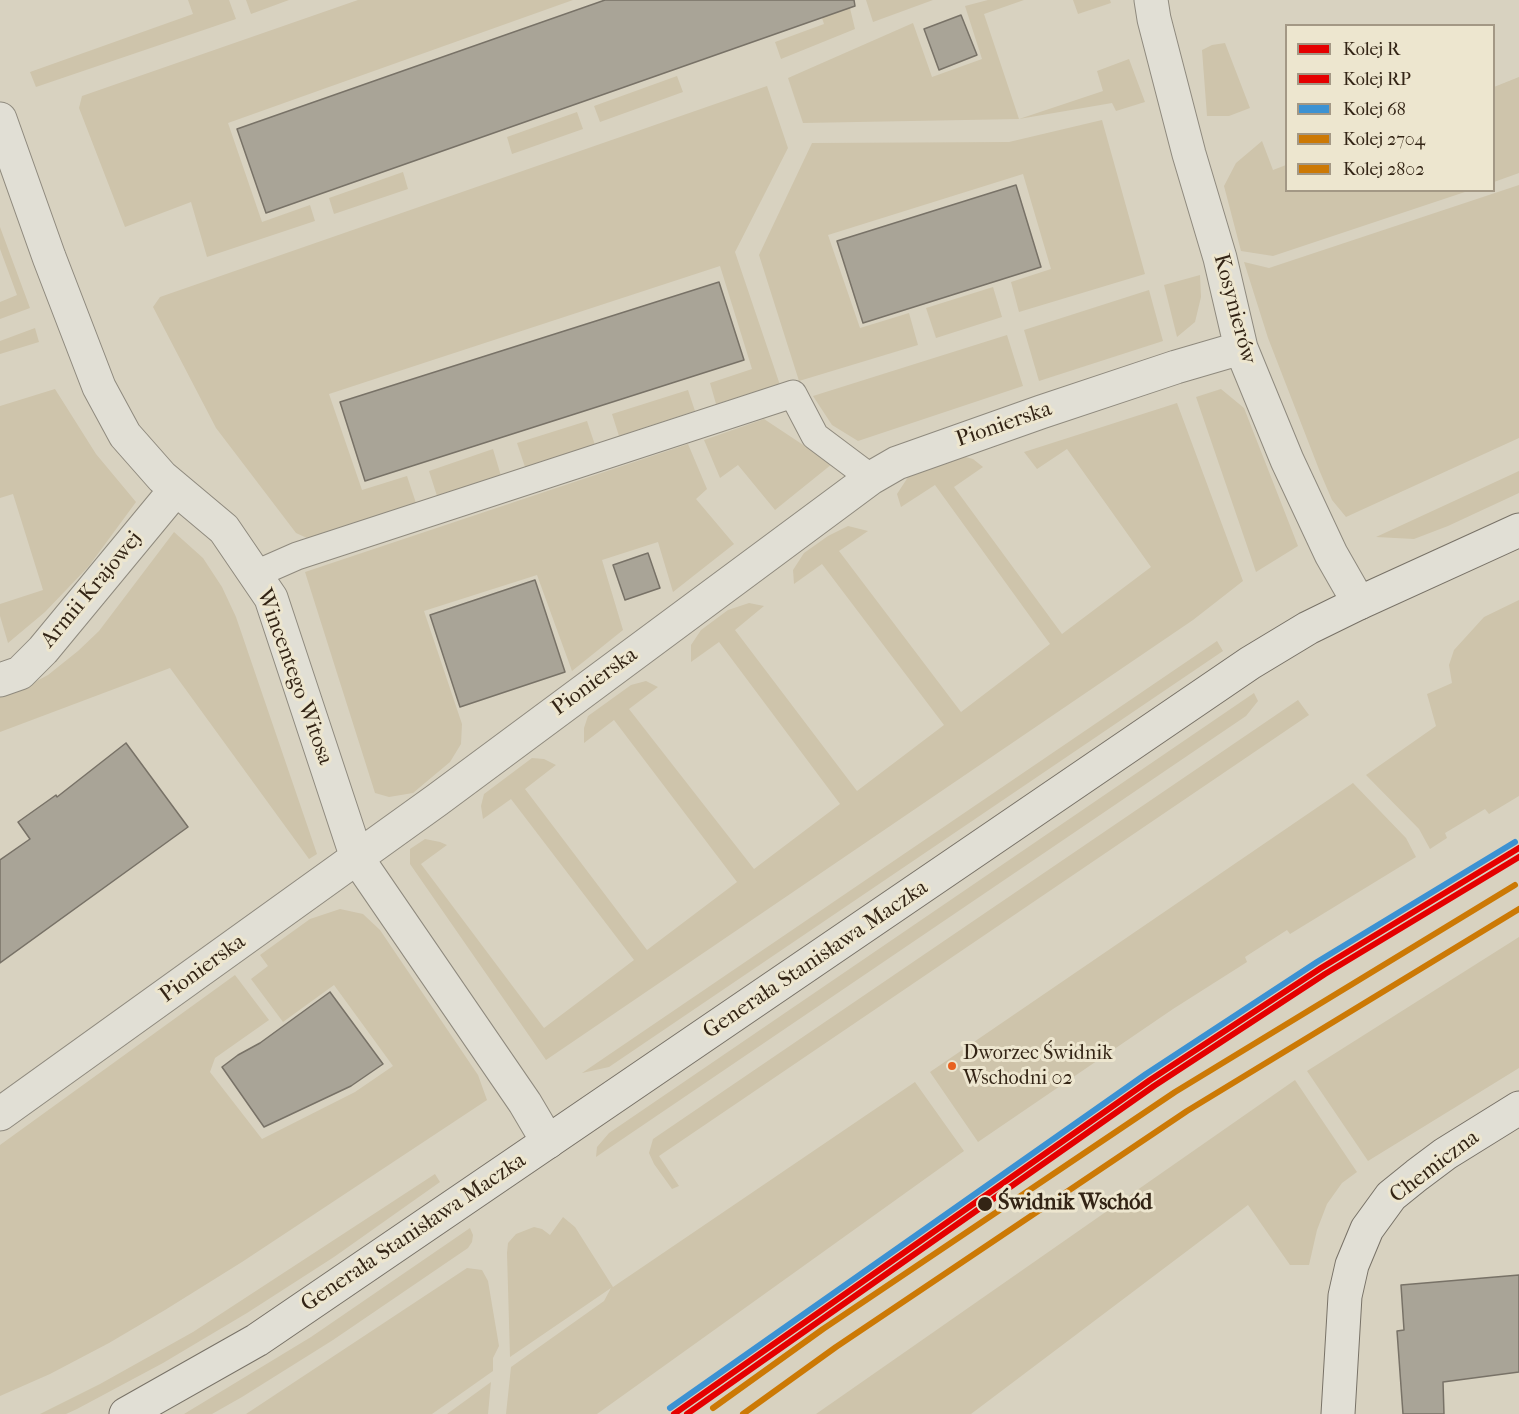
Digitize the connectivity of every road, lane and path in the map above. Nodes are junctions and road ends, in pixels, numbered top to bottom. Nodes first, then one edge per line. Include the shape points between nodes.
1 (1151, 0) edge
2 (0, 118) edge
3 (1241, 348) junction
4 (871, 478) junction
5 (176, 489) junction
6 (1519, 530) edge
7 (256, 574) junction
8 (1359, 603) junction
9 (0, 680) edge
10 (357, 858) junction
11 (1519, 1108) edge
12 (0, 1114) edge
13 (548, 1142) junction
14 (126, 1414) edge
15 (1338, 1414) edge

1 - 3 street, Kosynierów
2 - 5 street, Wincentego Witosa via 99,387 125,435
3 - 4 street, Pionierska via 897,462
3 - 8 street, Kosynierów via 1287,460
4 - 7 lane via 815,436 793,394 297,556
4 - 10 street, Pionierska
5 - 7 street, Wincentego Witosa via 224,529
5 - 9 street, Armii Krajowej via 43,650 20,673
6 - 8 street, Generała Stanisława Maczka
7 - 10 street, Wincentego Witosa via 271,598
8 - 13 street, Generała Stanisława Maczka via 1250,663
10 - 12 street, Pionierska
10 - 13 street, Wincentego Witosa
11 - 15 street, Chemiczna via 1417,1175 1391,1196 1367,1229 1352,1265 1345,1296
13 - 14 street, Generała Stanisława Maczka via 257,1340

